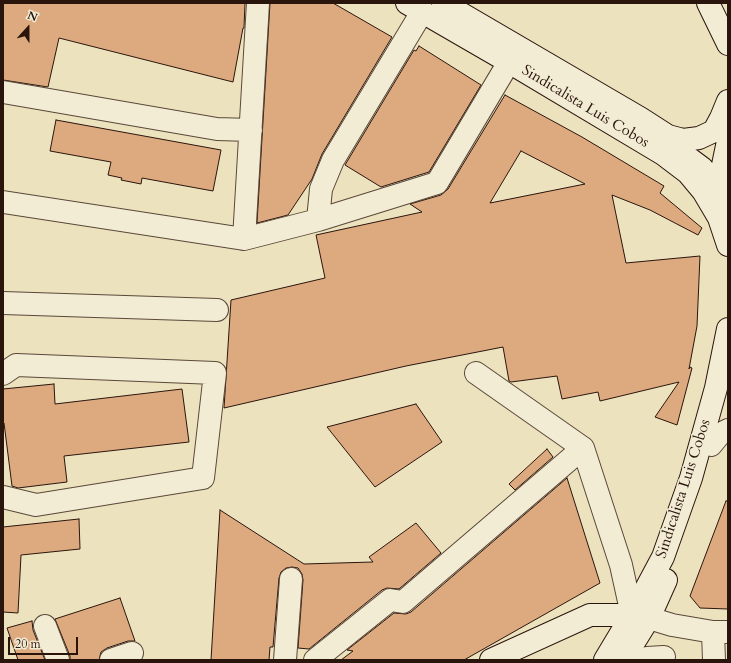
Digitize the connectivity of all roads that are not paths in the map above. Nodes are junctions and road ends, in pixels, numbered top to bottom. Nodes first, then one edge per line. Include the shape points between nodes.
1 (258, 3) edge
2 (443, 3) edge
3 (708, 3) edge
4 (415, 7) edge
5 (728, 44) edge
6 (509, 62) junction
7 (3, 92) edge
8 (728, 101) edge
9 (252, 130) junction
10 (668, 136) junction
11 (728, 141) edge
12 (725, 198) edge
13 (3, 202) edge
14 (318, 220) junction
15 (244, 239) junction
16 (728, 245) edge
17 (3, 303) edge
18 (217, 310) dead end
19 (728, 329) edge
20 (476, 373) dead end
21 (3, 374) edge
22 (728, 381) edge
23 (728, 430) edge
24 (710, 445) junction
25 (583, 448) junction
26 (3, 497) edge
27 (291, 579) dead end
28 (641, 616) junction
29 (45, 626) dead end
30 (720, 632) edge
31 (132, 653) dead end
32 (58, 660) edge
33 (111, 660) edge
34 (285, 660) edge
35 (315, 660) edge
36 (491, 660) edge
37 (605, 660) edge
38 (623, 660) edge
39 (646, 660) edge
40 (661, 660) edge
41 (714, 660) edge

1 - 9 street
2 - 10 street, Sindicalista Luis Cobos
3 - 5 street
4 - 6 street, Sindicalista Luis Cobos
4 - 14 street via 333,160 321,189
6 - 14 street via 437,183
6 - 16 street, Sindicalista Luis Cobos via 663,154 688,174 719,218
7 - 9 street via 217,129
8 - 10 street via 714,131 699,138 683,140
9 - 15 street
10 - 12 street, Sindicalista Luis Cobos via 675,148 702,168
11 - 12 street via 722,170
13 - 15 street
14 - 15 street
17 - 18 street
19 - 28 street, Sindicalista Luis Cobos via 716,388 691,478
20 - 25 street
21 - 26 street via 16,365 215,374 203,478 36,506
22 - 24 street, Sindicalista Luis Cobos
23 - 24 street via 720,434
24 - 28 street, Sindicalista Luis Cobos via 675,559
25 - 28 street via 621,565
25 - 35 street via 403,602 390,600
27 - 34 street
28 - 30 street via 672,625
28 - 36 street via 590,614
28 - 37 street, Sindicalista Luis Cobos
28 - 38 street, Sindicalista Luis Cobos
29 - 32 street
30 - 41 street
31 - 33 street
39 - 40 street via 664,657

